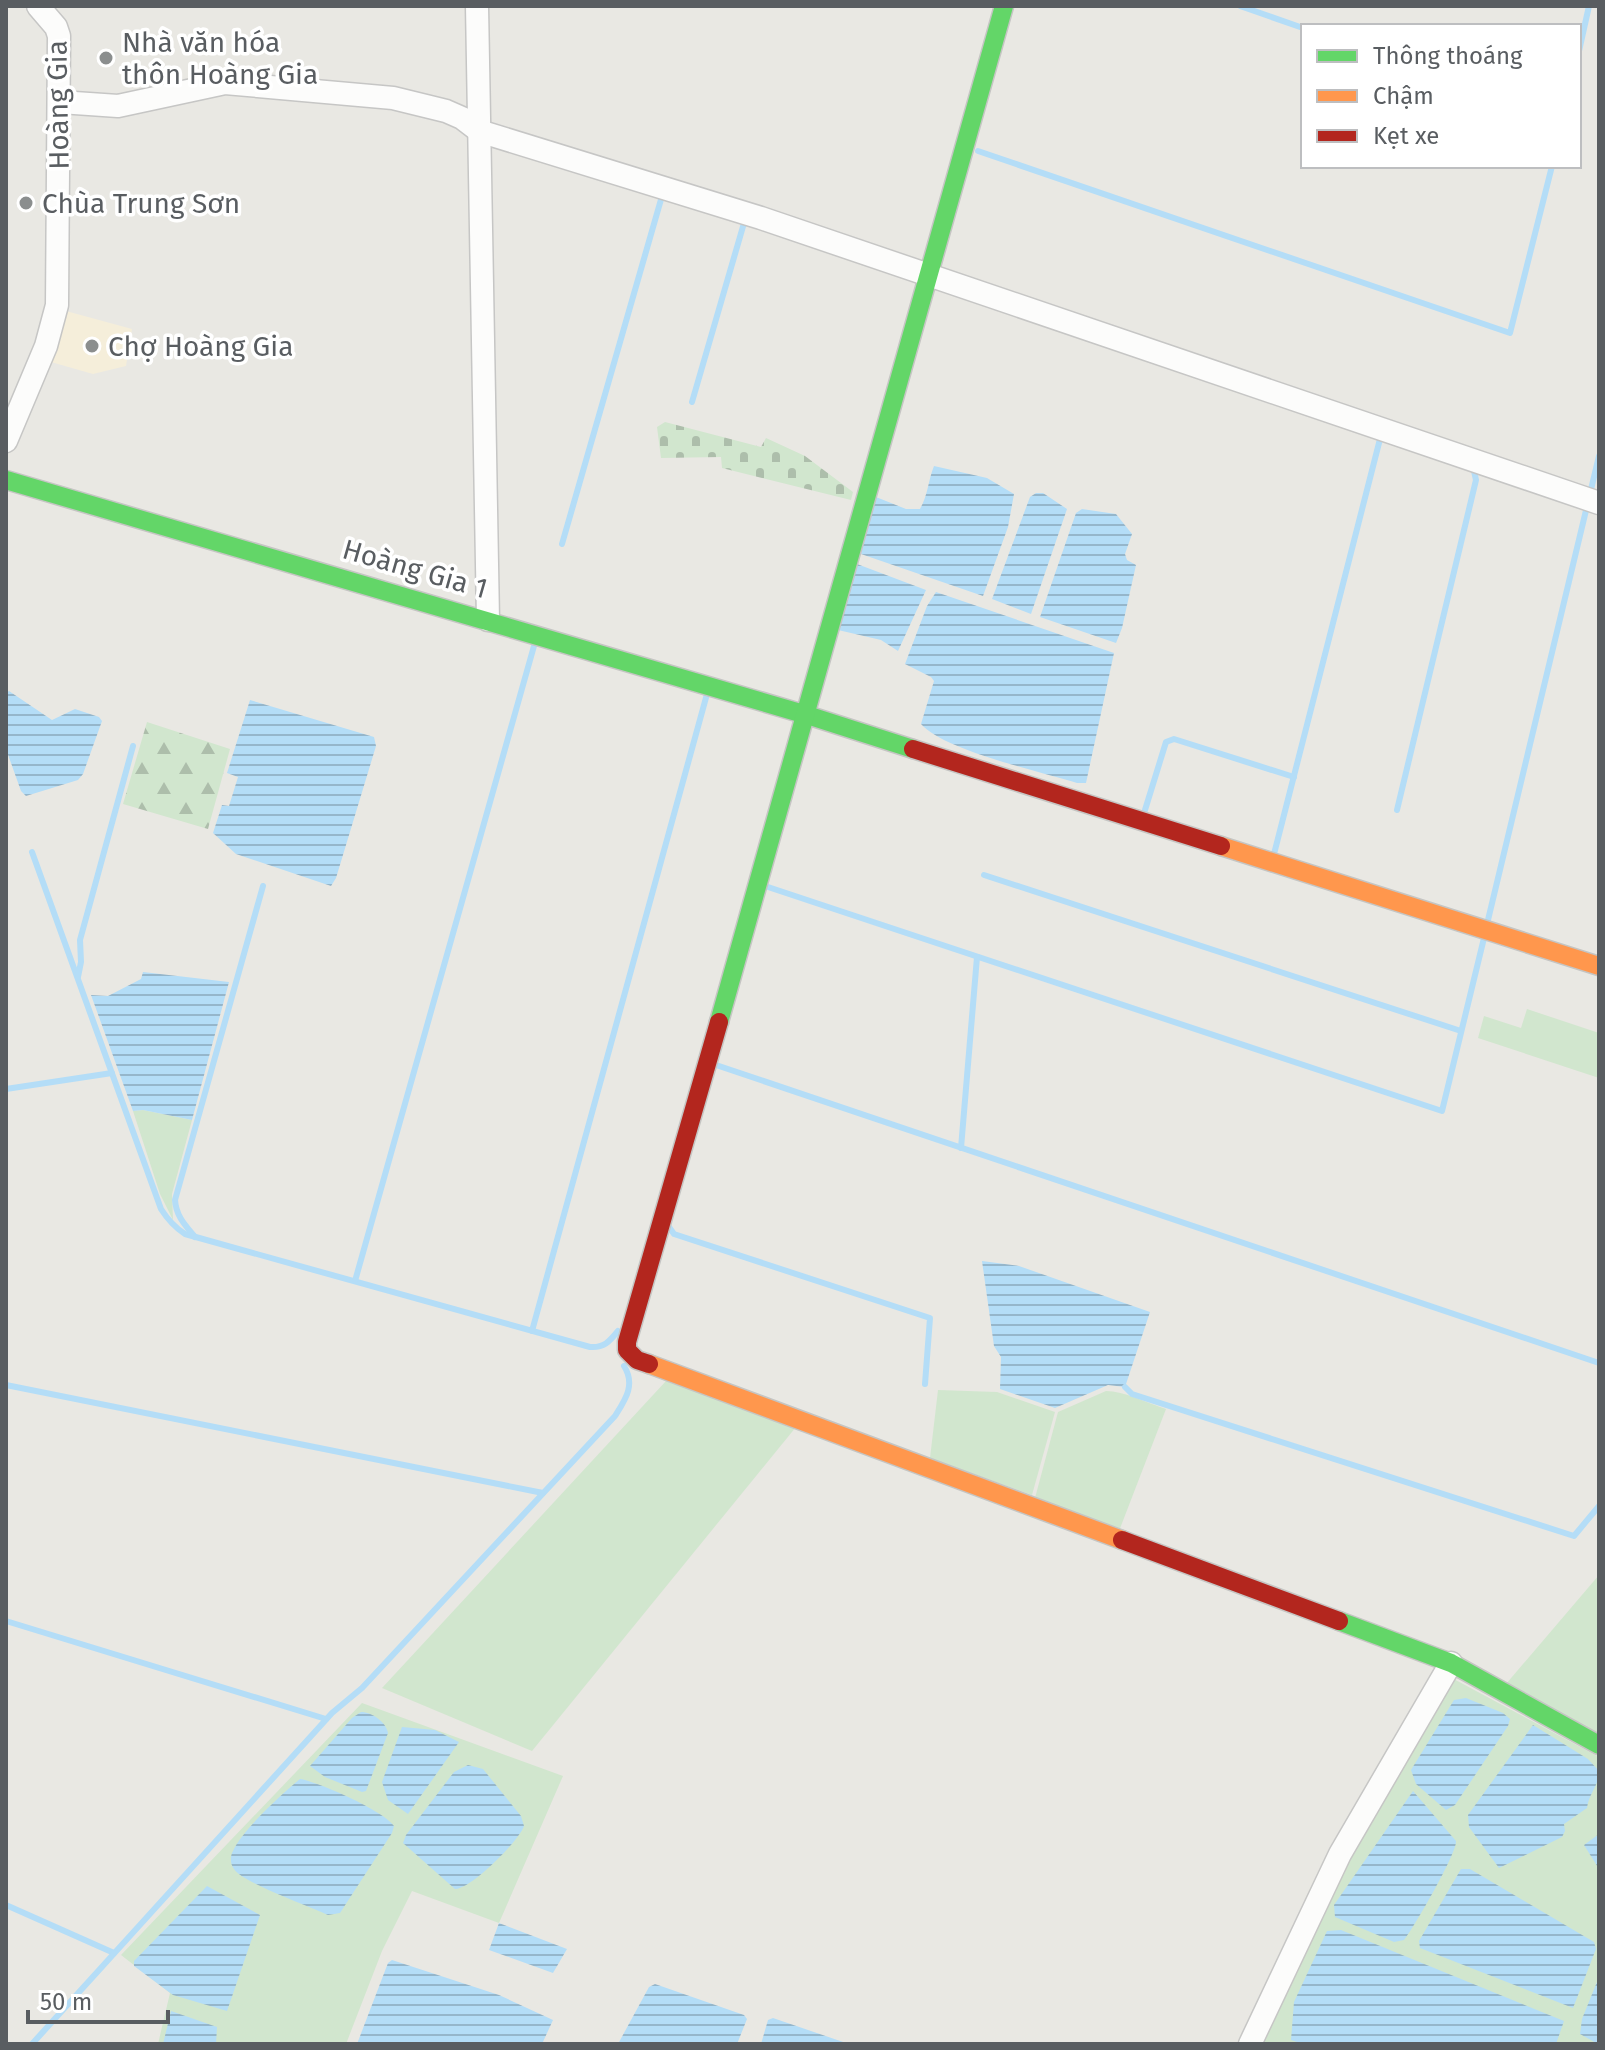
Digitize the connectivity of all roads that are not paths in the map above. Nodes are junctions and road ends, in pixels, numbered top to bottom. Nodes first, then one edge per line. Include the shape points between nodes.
1 (38, 6) edge
2 (477, 6) edge
3 (1004, 6) edge
4 (60, 102) junction
5 (479, 131) junction
6 (927, 274) junction
7 (6, 441) edge
8 (6, 480) edge
9 (1599, 503) edge
10 (488, 620) junction
11 (807, 715) junction
12 (1599, 966) edge
13 (1451, 1663) junction
14 (1599, 1745) edge
15 (1250, 2044) edge

1 - 4 street, Hoàng Gia via 59,36
2 - 5 street
3 - 6 street
4 - 5 street via 118,106 225,83 393,98 446,111
4 - 7 street, Hoàng Gia via 57,305 46,346
5 - 6 street
5 - 10 street
6 - 9 street
6 - 11 street
8 - 10 street, Hoàng Gia 1
10 - 11 street, Hoàng Gia 1
11 - 12 street, Hoàng Gia 1
11 - 13 street via 627,1342 631,1356
13 - 14 street
13 - 15 street via 1340,1854

